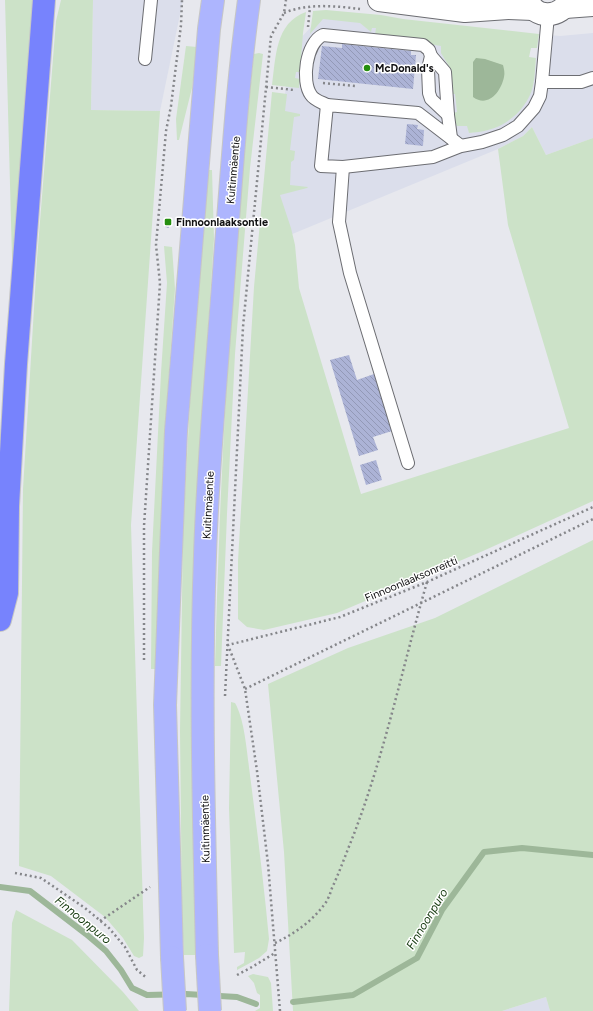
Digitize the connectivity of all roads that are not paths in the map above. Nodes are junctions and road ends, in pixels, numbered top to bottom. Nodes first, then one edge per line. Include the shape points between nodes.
1 (44, 0) edge
2 (151, 0) edge
3 (213, 0) edge
4 (249, 0) edge
5 (379, 0) edge
6 (593, 5) edge
7 (549, 6) edge
8 (431, 56) junction
9 (145, 59) dead end
10 (593, 78) edge
11 (542, 82) junction
12 (327, 105) junction
13 (448, 115) junction
14 (451, 138) junction
15 (462, 146) junction
16 (343, 167) junction
17 (408, 463) dead end
18 (0, 620) edge
19 (175, 1011) edge
20 (210, 1011) edge

1 - 18 highway via 16,364 8,506 7,593
2 - 9 lane
3 - 19 main road, bridge via 177,415 165,704
4 - 20 main road, Kuitinmäentie, bridge via 227,238 205,554 202,705
5 - 7 street via 465,11
6 - 7 street
7 - 11 lane
8 - 12 lane via 423,45 322,35 310,48 305,82 314,99
8 - 13 lane via 445,72
8 - 13 lane via 428,69 429,93 431,99
10 - 11 lane via 581,82
11 - 15 lane via 540,96 534,108 518,126 503,135
12 - 14 lane via 418,113
12 - 16 lane via 321,166
13 - 14 lane
14 - 15 lane
15 - 16 lane via 433,157
16 - 17 lane via 339,222 345,252

